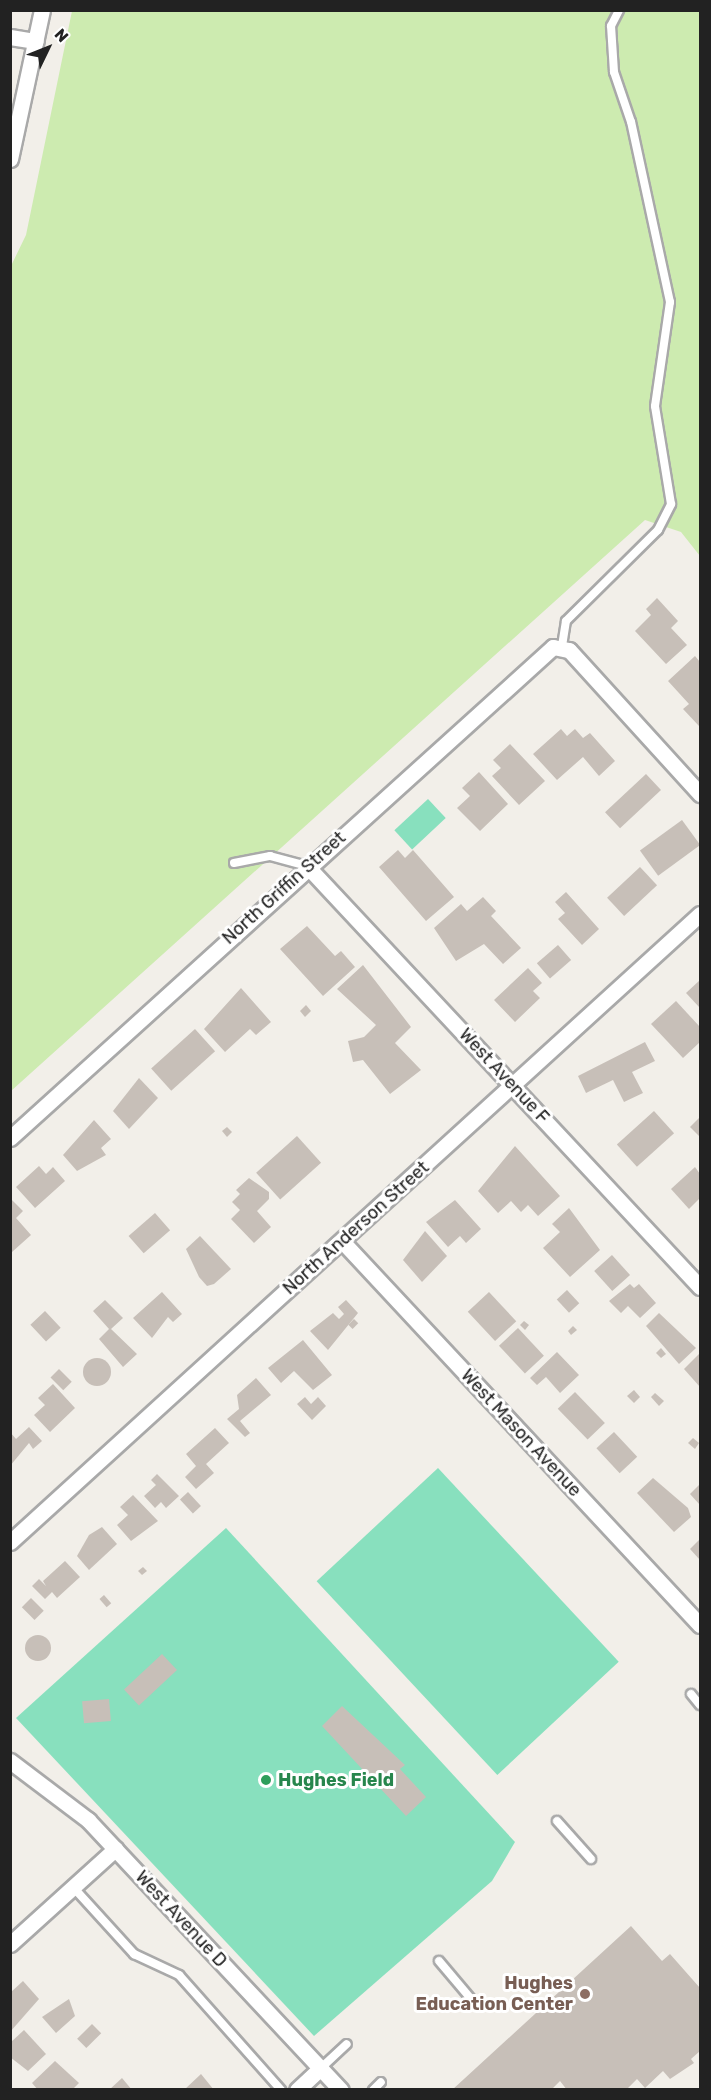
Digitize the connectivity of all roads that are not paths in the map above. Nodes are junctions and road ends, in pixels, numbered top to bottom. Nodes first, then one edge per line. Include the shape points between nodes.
1 (42, 10) edge
2 (619, 10) edge
3 (10, 37) edge
4 (36, 41) junction
5 (10, 159) edge
6 (562, 646) junction
7 (700, 794) edge
8 (234, 863) dead end
9 (307, 866) junction
10 (700, 914) edge
11 (513, 1085) junction
12 (10, 1138) edge
13 (342, 1241) junction
14 (700, 1287) edge
15 (10, 1542) edge
16 (700, 1625) edge
17 (691, 1694) dead end
18 (700, 1705) edge
19 (10, 1761) edge
20 (557, 1821) dead end
21 (115, 1849) junction
22 (591, 1859) dead end
23 (73, 1887) junction
24 (10, 1944) edge
25 (439, 1961) dead end
26 (472, 2000) dead end
27 (347, 2044) dead end
28 (321, 2068) junction
29 (381, 2082) dead end
30 (281, 2090) edge
31 (297, 2090) edge
32 (341, 2090) edge
33 (373, 2090) edge

1 - 4 street
2 - 6 lane via 611,26 614,72 630,122 670,302 655,406 672,504 657,530 566,621
3 - 4 street
4 - 5 street
6 - 7 street
6 - 9 street, North Griffin Street via 544,653
8 - 9 lane via 270,856
9 - 11 street, West Avenue F
9 - 12 street, North Griffin Street
10 - 11 street, North Anderson Street
11 - 13 street, North Anderson Street
11 - 14 street, West Avenue F
13 - 15 street, North Anderson Street
13 - 16 street, West Mason Avenue
17 - 18 lane
19 - 21 street, West Avenue D via 71,1804
20 - 22 lane
21 - 23 street
21 - 28 street, West Avenue D
23 - 24 street
23 - 30 lane via 134,1954 179,1975
25 - 26 lane
27 - 28 lane
28 - 31 street
28 - 32 street, West Avenue D
29 - 33 lane

